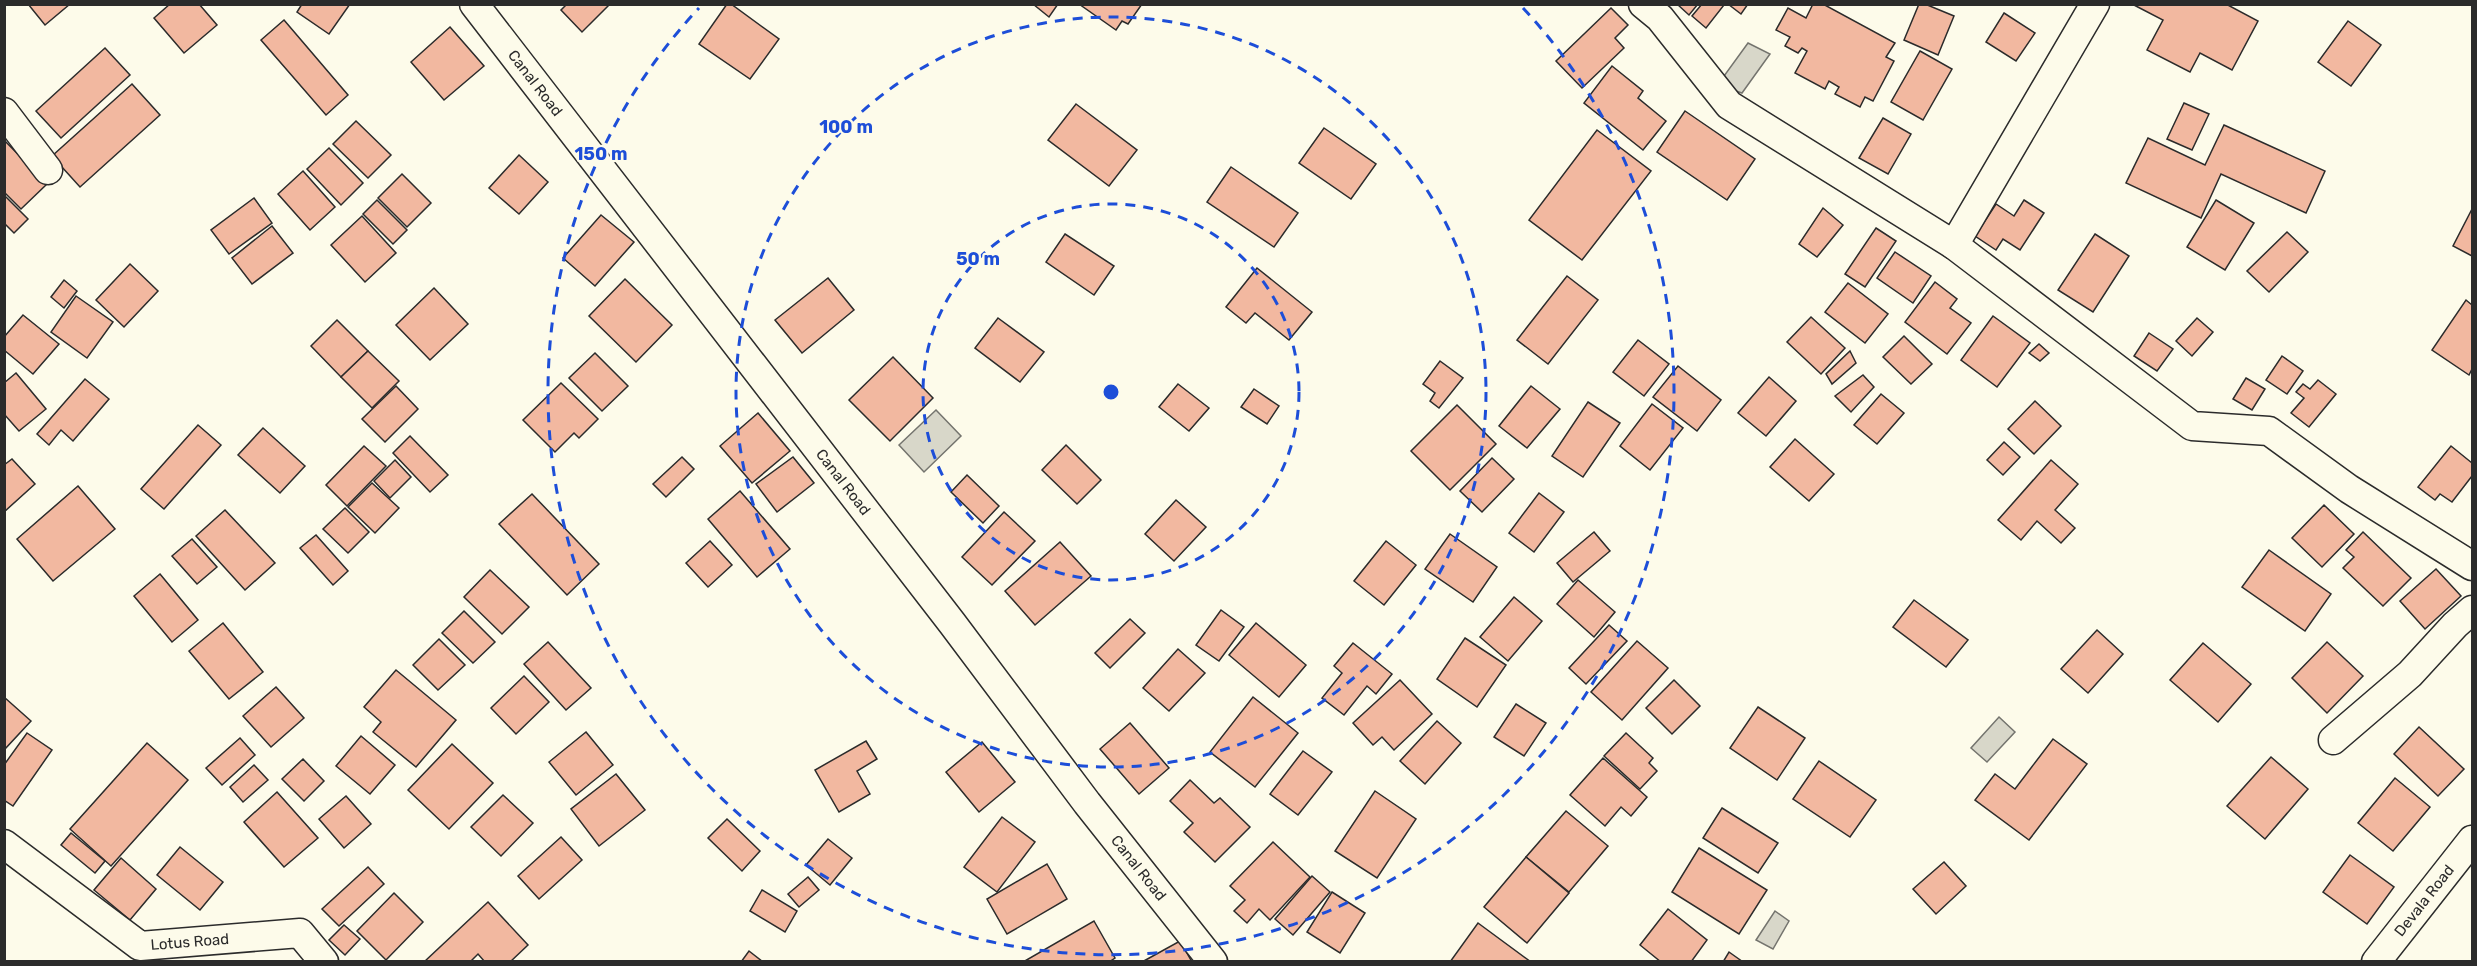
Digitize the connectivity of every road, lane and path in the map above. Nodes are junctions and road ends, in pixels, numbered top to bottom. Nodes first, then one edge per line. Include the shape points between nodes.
1 (474, 4) edge
2 (1643, 4) edge
3 (2095, 4) edge
4 (4, 112) edge
5 (48, 170) dead end
6 (1954, 244) junction
7 (2472, 566) edge
8 (2472, 610) edge
9 (2333, 740) dead end
10 (2472, 840) edge
11 (4, 844) edge
12 (324, 962) edge
13 (1213, 962) edge
14 (2376, 962) edge

1 - 13 street, Canal Road
2 - 6 street via 1660,18 1729,105
3 - 6 street
4 - 5 street
6 - 7 street via 2192,426 2269,431 2349,489
8 - 9 street via 2410,674
10 - 14 street, Devala Road
11 - 12 street, Lotus Road via 140,946 300,933

